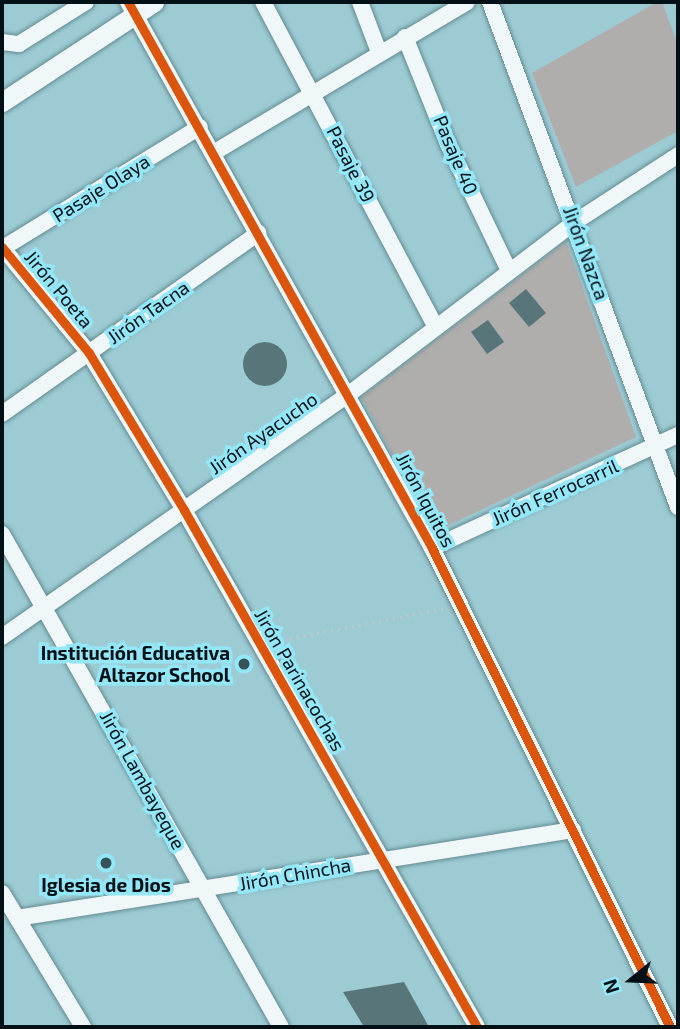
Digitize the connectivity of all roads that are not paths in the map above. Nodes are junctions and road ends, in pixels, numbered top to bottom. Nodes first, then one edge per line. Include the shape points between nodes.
1 (86, 2) edge
2 (154, 2) edge
3 (263, 2) edge
4 (360, 2) edge
5 (467, 2) edge
6 (490, 2) edge
7 (132, 7) edge
8 (405, 37) junction
9 (4, 43) edge
10 (379, 52) junction
11 (313, 90) junction
12 (2, 102) edge
13 (200, 127) junction
14 (213, 153) junction
15 (678, 155) edge
16 (575, 222) junction
17 (259, 233) junction
18 (2, 248) edge
19 (509, 271) junction
20 (436, 327) junction
21 (89, 353) junction
22 (349, 394) junction
23 (2, 414) edge
24 (678, 435) edge
25 (656, 446) junction
26 (678, 507) edge
27 (184, 510) junction
28 (2, 534) edge
29 (432, 548) junction
30 (46, 606) junction
31 (2, 637) edge
32 (573, 830) junction
33 (382, 859) junction
34 (204, 889) junction
35 (2, 893) edge
36 (17, 918) junction
37 (83, 1027) edge
38 (281, 1027) edge
39 (477, 1027) edge
40 (670, 1027) edge

1 - 9 street via 19,44
2 - 7 street
3 - 11 street, Pasaje 39
4 - 10 street
5 - 8 street
6 - 16 street, Jirón Nazca
7 - 12 street
7 - 13 street, Jirón Iquitos
8 - 10 street
8 - 19 street, Pasaje 40 via 448,144
10 - 11 street
11 - 14 street
11 - 20 street, Pasaje 39
13 - 14 street, Jirón Iquitos
13 - 18 street, Pasaje Olaya
14 - 17 street, Jirón Iquitos
15 - 16 street, Jirón Ayacucho
16 - 19 street, Jirón Ayacucho
16 - 25 street, Jirón Nazca
17 - 21 street, Jirón Tacna
17 - 22 street, Jirón Iquitos
18 - 21 street, Jirón Poeta
19 - 20 street, Jirón Ayacucho
20 - 22 street, Jirón Ayacucho
21 - 23 street, Jirón Tacna
21 - 27 street, Jirón Parinacochas
22 - 27 street, Jirón Ayacucho
22 - 29 street, Jirón Iquitos
24 - 25 street, Jirón Ferrocarril
25 - 26 street, Jirón Nazca
25 - 29 street, Jirón Ferrocarril
27 - 30 street, Jirón Ayacucho
27 - 33 street, Jirón Parinacochas
28 - 30 street, Jirón Lambayeque
29 - 32 street, Jirón Iquitos
30 - 31 street, Jirón Ayacucho
30 - 34 street, Jirón Lambayeque
32 - 33 street, Jirón Chincha
32 - 40 street, Jirón Iquitos
33 - 34 street, Jirón Chincha
33 - 39 street, Jirón Parinacochas
34 - 36 street, Jirón Chincha
34 - 38 street, Jirón Lambayeque
35 - 36 street
36 - 37 street

